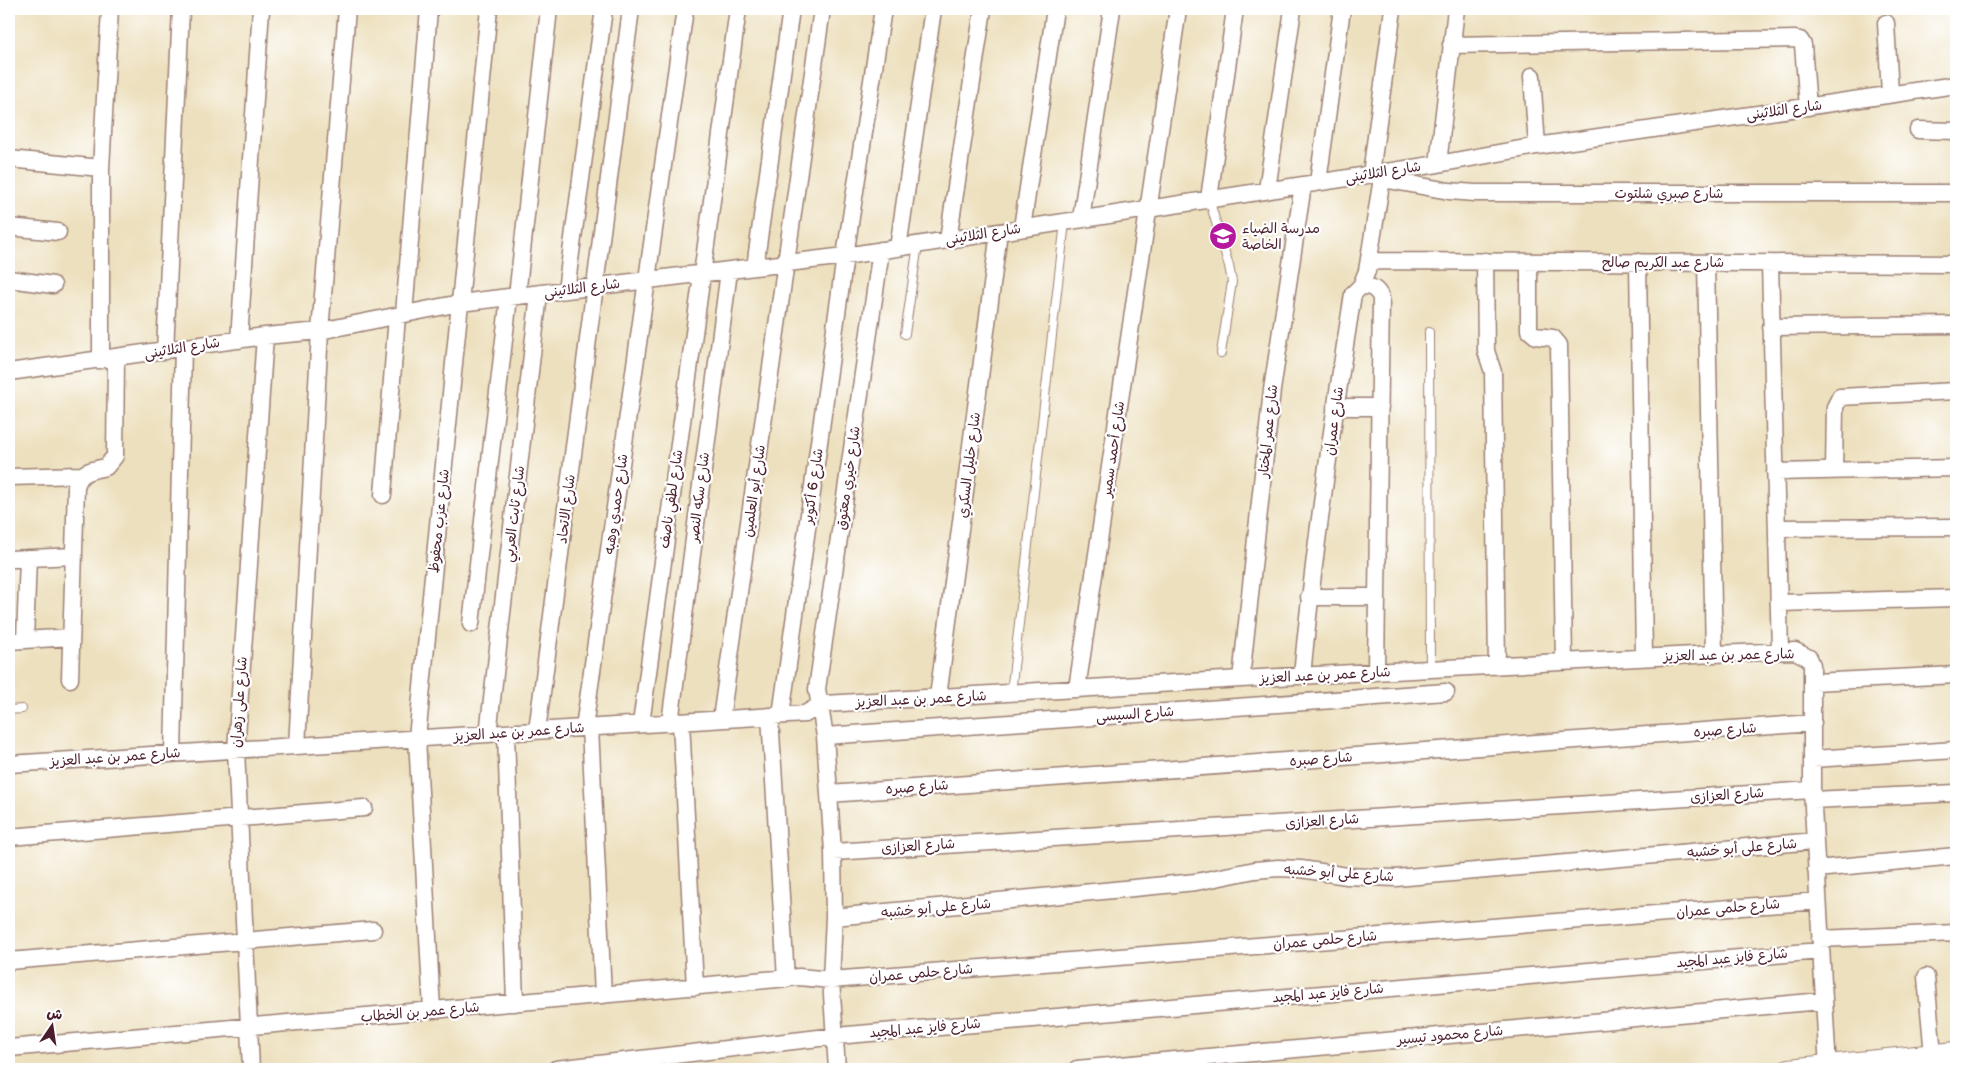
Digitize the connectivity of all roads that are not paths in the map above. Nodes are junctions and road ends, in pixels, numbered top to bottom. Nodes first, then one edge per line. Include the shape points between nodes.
1 (110, 9) edge
2 (181, 9) edge
3 (261, 9) edge
4 (347, 9) edge
5 (429, 9) edge
6 (490, 9) edge
7 (549, 9) edge
8 (604, 9) edge
9 (631, 9) edge
10 (685, 9) edge
11 (738, 9) edge
12 (790, 9) edge
13 (822, 9) edge
14 (883, 9) edge
15 (933, 9) edge
16 (983, 9) edge
17 (1055, 9) edge
18 (1112, 9) edge
19 (1178, 9) edge
20 (1235, 9) edge
21 (1293, 9) edge
22 (1342, 9) edge
23 (1393, 9) edge
24 (1456, 9) edge
25 (1886, 23) dead end
26 (1451, 45) junction
27 (1532, 76) dead end
28 (1956, 85) edge
29 (1890, 94) junction
30 (1808, 107) junction
31 (1918, 130) dead end
32 (1956, 131) edge
33 (1537, 146) junction
34 (9, 159) edge
35 (1438, 164) junction
36 (101, 168) junction
37 (1379, 175) junction
38 (1311, 183) junction
39 (1268, 190) junction
40 (1956, 193) edge
41 (1209, 199) junction
42 (1148, 209) junction
43 (1073, 220) junction
44 (9, 228) edge
45 (1022, 228) junction
46 (58, 232) dead end
47 (999, 232) junction
48 (948, 240) junction
49 (918, 244) junction
50 (898, 248) junction
51 (881, 250) junction
52 (845, 256) junction
53 (1369, 261) junction
54 (1485, 261) junction
55 (1529, 262) junction
56 (1638, 262) junction
57 (1706, 262) junction
58 (1770, 263) junction
59 (787, 264) junction
60 (1956, 264) edge
61 (755, 268) junction
62 (729, 271) junction
63 (700, 274) junction
64 (9, 280) edge
65 (647, 280) junction
66 (53, 286) dead end
67 (1361, 286) junction
68 (594, 287) junction
69 (566, 290) junction
70 (539, 294) junction
71 (513, 297) junction
72 (460, 303) junction
73 (401, 315) junction
74 (1956, 325) edge
75 (1771, 327) junction
76 (320, 331) junction
77 (1428, 332) dead end
78 (906, 334) dead end
79 (265, 336) junction
80 (239, 340) junction
81 (183, 348) junction
82 (165, 351) junction
83 (1221, 353) dead end
84 (108, 359) junction
85 (9, 372) edge
86 (1956, 391) edge
87 (1335, 407) junction
88 (1380, 407) junction
89 (1956, 468) edge
90 (1834, 471) junction
91 (1775, 472) junction
92 (81, 475) junction
93 (9, 476) edge
94 (383, 495) dead end
95 (1956, 527) edge
96 (1777, 528) junction
97 (74, 556) junction
98 (28, 558) junction
99 (9, 559) edge
100 (1310, 597) junction
101 (1376, 598) junction
102 (1956, 598) edge
103 (1779, 603) junction
104 (470, 624) dead end
105 (71, 638) junction
106 (17, 641) edge
107 (1780, 651) junction
108 (1714, 654) junction
109 (1644, 658) junction
110 (1564, 662) junction
111 (1497, 665) junction
112 (1430, 669) junction
113 (1376, 672) junction
114 (1956, 675) edge
115 (1302, 676) junction
116 (70, 678) dead end
117 (1241, 679) junction
118 (1813, 682) junction
119 (1077, 689) junction
120 (1446, 692) dead end
121 (1011, 693) junction
122 (938, 698) junction
123 (821, 705) junction
124 (22, 709) dead end
125 (9, 710) edge
126 (775, 716) junction
127 (721, 719) junction
128 (675, 722) junction
129 (641, 724) junction
130 (1812, 724) junction
131 (588, 728) junction
132 (537, 731) junction
133 (506, 733) junction
134 (488, 734) junction
135 (825, 736) junction
136 (417, 738) junction
137 (297, 746) junction
138 (236, 750) junction
139 (1956, 750) edge
140 (173, 754) junction
141 (1812, 759) junction
142 (9, 764) edge
143 (1956, 793) edge
144 (829, 794) junction
145 (1812, 795) junction
146 (364, 808) dead end
147 (239, 819) junction
148 (9, 836) edge
149 (1815, 841) junction
150 (832, 852) junction
151 (1956, 856) edge
152 (1816, 869) junction
153 (1818, 901) junction
154 (834, 917) junction
155 (373, 930) dead end
156 (1956, 933) edge
157 (244, 941) junction
158 (1820, 945) junction
159 (9, 961) edge
160 (1926, 978) dead end
161 (786, 979) junction
162 (831, 980) junction
163 (695, 987) junction
164 (603, 995) junction
165 (1822, 1001) junction
166 (515, 1003) junction
167 (432, 1010) junction
168 (248, 1027) junction
169 (836, 1036) junction
170 (9, 1048) edge
171 (1956, 1052) edge
172 (1933, 1055) junction
173 (1827, 1067) edge
174 (251, 1069) edge
175 (556, 1069) edge
176 (837, 1069) edge
177 (1077, 1069) edge
178 (1789, 1069) edge

1 - 36 street
2 - 82 street
3 - 80 street
4 - 76 street
5 - 73 street
6 - 72 street, شارع عزب محفوظ
7 - 71 street
8 - 69 street
9 - 68 street, شارع الاتحاد
10 - 65 street, شارع حمدي وهبه
11 - 63 street, شارع لطفي ناصف
12 - 61 street
13 - 59 street, شارع أبو العلمين
14 - 52 street, شارع 6 أكتوبر
15 - 50 street
16 - 48 street
17 - 45 street
18 - 43 street
19 - 42 street, شارع أحمد سمير
20 - 41 street
21 - 39 street
22 - 38 street, شارع عمر المختار
23 - 37 street
24 - 26 street
25 - 29 street
26 - 30 street via 1800,40
26 - 35 street
27 - 33 street
28 - 29 street, شارع الثلاثينى
29 - 30 street, شارع الثلاثينى
30 - 33 street, شارع الثلاثينى
31 - 32 street
33 - 35 street, شارع الثلاثينى
34 - 36 street
35 - 37 street, شارع الثلاثينى
36 - 84 street
37 - 38 street, شارع الثلاثينى
37 - 40 street, شارع صبري شلتوت via 1449,191 1475,192
37 - 53 street, شارع عمران
38 - 39 street, شارع الثلاثينى
38 - 117 street, شارع عمر المختار via 1272,390
39 - 41 street, شارع الثلاثينى
41 - 42 street, شارع الثلاثينى
41 - 83 lane via 1232,282
42 - 43 street, شارع الثلاثينى
42 - 119 street, شارع أحمد سمير
43 - 45 street, شارع الثلاثينى
43 - 121 lane
44 - 46 street
45 - 47 street, شارع الثلاثينى
47 - 48 street, شارع الثلاثينى
47 - 122 street, شارع خليل السكري
48 - 49 street, شارع الثلاثينى
49 - 50 street, شارع الثلاثينى
49 - 78 lane
50 - 51 street, شارع الثلاثينى
51 - 52 street, شارع الثلاثينى
51 - 123 street, شارع خيري معتوق via 818,680
52 - 59 street, شارع الثلاثينى
52 - 126 street, شارع 6 أكتوبر
53 - 54 street, شارع عبد الكريم صالح
53 - 67 street, شارع عمران
54 - 55 street, شارع عبد الكريم صالح
54 - 111 street via 1486,351 1493,372
55 - 56 street, شارع عبد الكريم صالح
55 - 110 street via 1529,330 1536,336 1553,338 1559,345
56 - 57 street, شارع عبد الكريم صالح
56 - 109 street
57 - 58 street, شارع عبد الكريم صالح
57 - 108 street
58 - 60 street, شارع عبد الكريم صالح
58 - 75 street
59 - 61 street, شارع الثلاثينى
59 - 127 street, شارع أبو العلمين
61 - 62 street, شارع الثلاثينى
62 - 63 street, شارع الثلاثينى
62 - 128 street, شارع سكه النصر
63 - 65 street, شارع الثلاثينى
63 - 129 street, شارع لطفي ناصف
64 - 66 street
65 - 68 street, شارع الثلاثينى
65 - 131 street, شارع حمدي وهبه
67 - 87 street, شارع عمران via 1353,294
67 - 88 street via 1378,291 1381,298
68 - 69 street, شارع الثلاثينى
68 - 132 street, شارع الاتحاد
69 - 70 street, شارع الثلاثينى
70 - 71 street, شارع الثلاثينى
70 - 134 street, شارع ثابت العربي
71 - 72 street, شارع الثلاثينى
71 - 104 street
72 - 73 street, شارع الثلاثينى
72 - 136 street, شارع عزب محفوظ
73 - 76 street, شارع الثلاثينى
73 - 94 street
74 - 75 street
75 - 91 street
76 - 79 street, شارع الثلاثينى
76 - 137 street
77 - 112 lane
79 - 80 street, شارع الثلاثينى
79 - 138 street, شارع على زهران
80 - 81 street, شارع الثلاثينى
81 - 82 street, شارع الثلاثينى
81 - 140 street
82 - 84 street, شارع الثلاثينى
84 - 85 street, شارع الثلاثينى
84 - 92 street via 115,456 106,467
86 - 90 street via 1840,397 1835,407
87 - 88 street
87 - 100 street, شارع عمران
88 - 101 street
89 - 90 street
90 - 91 street
91 - 96 street
92 - 93 street
92 - 97 street via 76,488
95 - 96 street
96 - 103 street
97 - 98 street
97 - 105 street
98 - 99 street
98 - 106 street
100 - 101 street
100 - 115 street, شارع عمران
101 - 113 street
102 - 103 street
103 - 107 street
105 - 106 street
105 - 116 street
107 - 108 street, شارع عمر بن عبد العزيز
107 - 118 street, شارع عمر بن عبد العزيز via 1795,651 1809,658
108 - 109 street, شارع عمر بن عبد العزيز
109 - 110 street, شارع عمر بن عبد العزيز
110 - 111 street, شارع عمر بن عبد العزيز
111 - 112 street, شارع عمر بن عبد العزيز
112 - 113 street, شارع عمر بن عبد العزيز
113 - 115 street, شارع عمر بن عبد العزيز
114 - 118 street
115 - 117 street, شارع عمر بن عبد العزيز
117 - 119 street, شارع عمر بن عبد العزيز
118 - 130 street
119 - 121 street, شارع عمر بن عبد العزيز
120 - 135 street, شارع السيسى
121 - 122 street, شارع عمر بن عبد العزيز
122 - 123 street, شارع عمر بن عبد العزيز
123 - 126 street, شارع عمر بن عبد العزيز via 805,714
123 - 135 street, شارع خيري معتوق
124 - 125 lane
126 - 127 street, شارع عمر بن عبد العزيز
126 - 161 street, شارع 6 أكتوبر
127 - 128 street, شارع عمر بن عبد العزيز
128 - 129 street, شارع عمر بن عبد العزيز
128 - 163 street, شارع سكه النصر
129 - 131 street, شارع عمر بن عبد العزيز
130 - 141 street
130 - 144 street, شارع صبره
131 - 132 street, شارع عمر بن عبد العزيز
131 - 164 street, شارع حمدي وهبه
132 - 133 street, شارع عمر بن عبد العزيز
133 - 134 street, شارع عمر بن عبد العزيز
133 - 166 street
134 - 136 street, شارع عمر بن عبد العزيز
135 - 144 street, شارع خيري معتوق
136 - 137 street, شارع عمر بن عبد العزيز
136 - 167 street, شارع عزب محفوظ
137 - 138 street, شارع عمر بن عبد العزيز
138 - 140 street, شارع عمر بن عبد العزيز
138 - 147 street, شارع على زهران
139 - 141 street
140 - 142 street, شارع عمر بن عبد العزيز
141 - 145 street
143 - 145 street, شارع العزازى
144 - 150 street, شارع خيري معتوق
145 - 149 street
145 - 150 street, شارع العزازى
146 - 147 street
147 - 148 street
147 - 157 street, شارع على زهران
149 - 152 street
149 - 154 street, شارع على أبو خشبه via 1396,878 1278,868 1196,882
150 - 154 street, شارع خيري معتوق
151 - 152 street
152 - 153 street
153 - 158 street
153 - 162 street, شارع حلمى عمران
154 - 162 street, شارع خيري معتوق
155 - 157 street
156 - 158 street, شارع فايز عبد المجيد
157 - 159 street
157 - 168 street, شارع على زهران
158 - 165 street
158 - 169 street, شارع فايز عبد المجيد
160 - 172 street
161 - 162 street, شارع عمر بن الخطاب
161 - 163 street, شارع عمر بن الخطاب
162 - 169 street, شارع خيري معتوق
163 - 164 street, شارع عمر بن الخطاب
164 - 166 street, شارع عمر بن الخطاب
165 - 173 street
165 - 177 street, شارع محمود تيسير
166 - 167 street, شارع عمر بن الخطاب
167 - 168 street, شارع عمر بن الخطاب
168 - 170 street, شارع عمر بن الخطاب
168 - 174 street, شارع على زهران
169 - 175 street, شارع فايز عبد المجيد
169 - 176 street, شارع خيري معتوق
171 - 172 street
172 - 173 street
173 - 178 street

